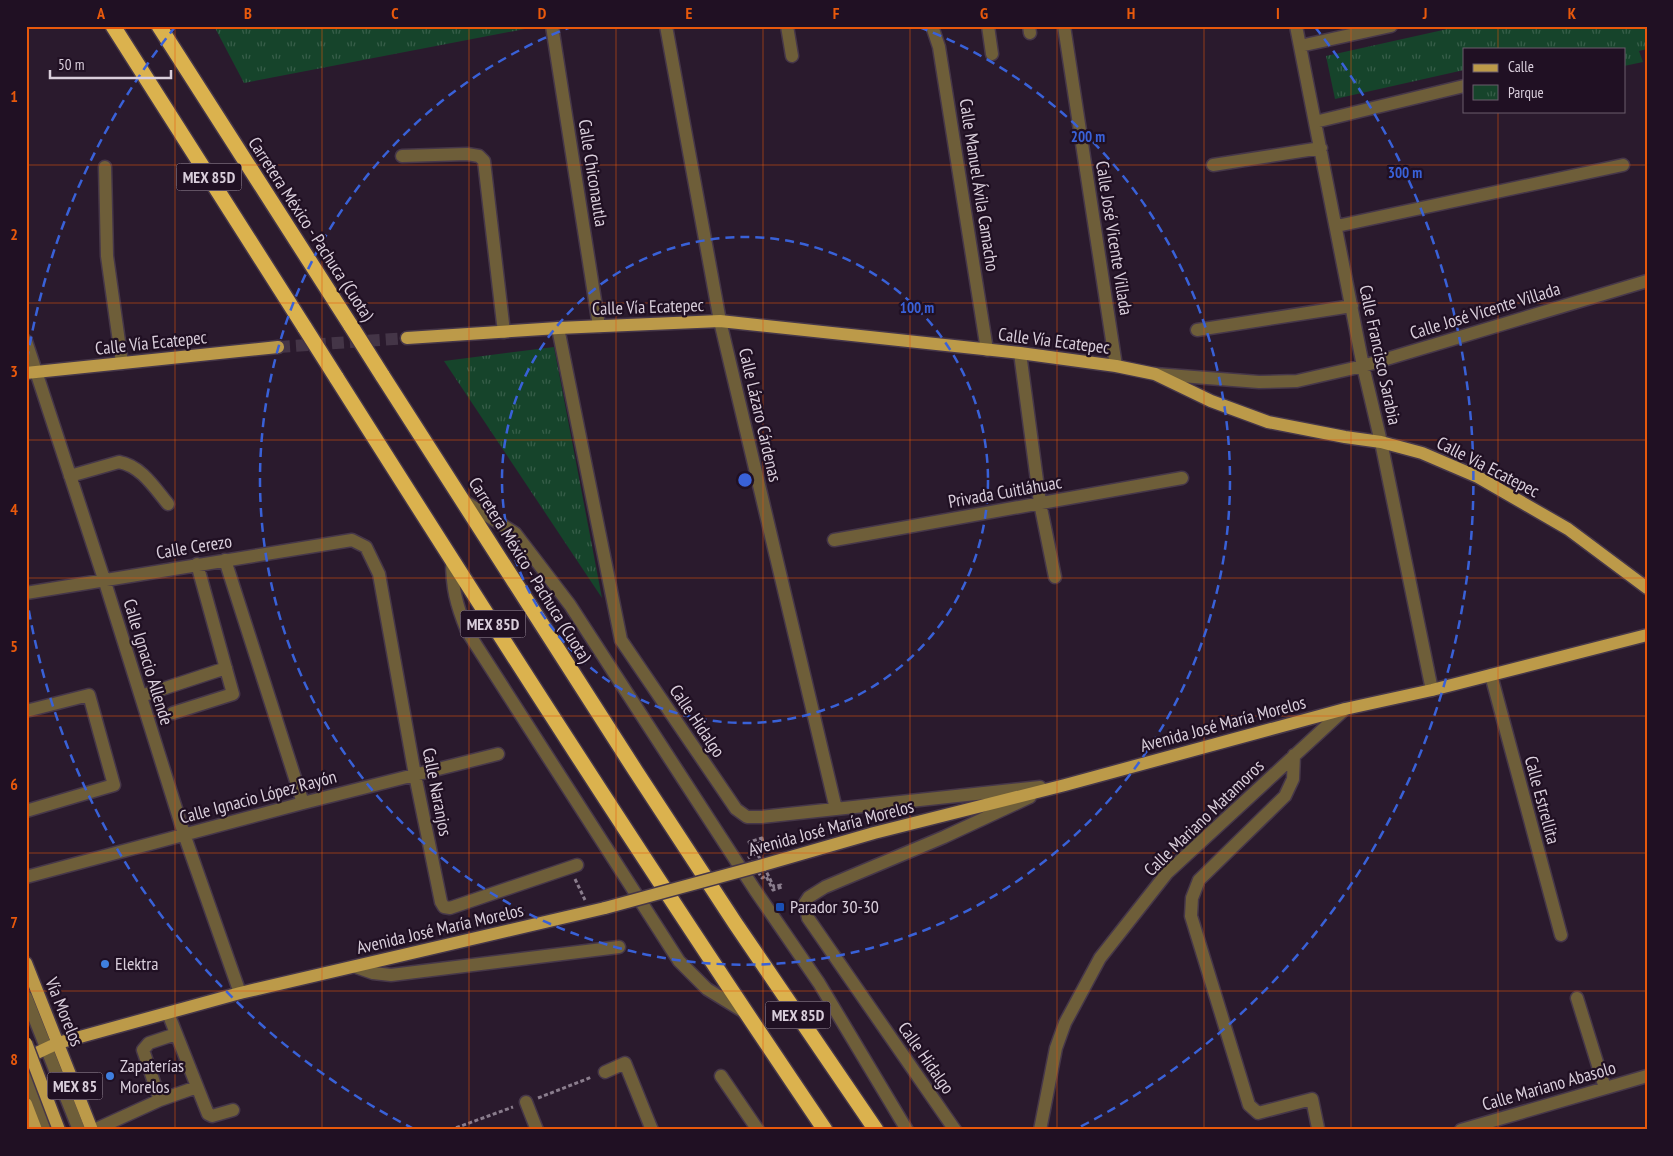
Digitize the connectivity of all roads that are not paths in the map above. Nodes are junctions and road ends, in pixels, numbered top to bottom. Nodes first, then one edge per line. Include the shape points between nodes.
1 (113, 26) edge
2 (159, 26) edge
3 (552, 26) edge
4 (666, 26) edge
5 (787, 26) edge
6 (932, 26) edge
7 (988, 26) edge
8 (1064, 26) edge
9 (1296, 26) edge
10 (1391, 26) edge
11 (1300, 46) junction
12 (992, 54) dead end
13 (792, 56) dead end
14 (1463, 86) edge
15 (1315, 122) junction
16 (1321, 148) junction
17 (402, 156) dead end
18 (1213, 165) dead end
19 (1623, 165) dead end
20 (105, 167) dead end
21 (1337, 226) junction
22 (1647, 281) edge
23 (1352, 306) junction
24 (720, 321) junction
25 (599, 326) junction
26 (558, 328) junction
27 (1197, 330) dead end
28 (504, 332) junction
29 (407, 338) tunnel mouth
30 (26, 340) edge
31 (278, 347) tunnel mouth
32 (987, 350) junction
33 (1020, 353) junction
34 (122, 363) junction
35 (1116, 366) junction
36 (1363, 366) junction
37 (31, 372) edge
38 (1155, 374) junction
39 (1381, 442) junction
40 (70, 476) junction
41 (1182, 478) dead end
42 (464, 501) junction
43 (1040, 503) junction
44 (168, 504) dead end
45 (834, 540) dead end
46 (366, 547) joint
47 (452, 559) junction
48 (225, 560) junction
49 (197, 564) junction
50 (1055, 577) dead end
51 (104, 579) junction
52 (1647, 588) edge
53 (26, 593) edge
54 (1647, 635) edge
55 (226, 668) junction
56 (1490, 675) junction
57 (1432, 690) junction
58 (141, 696) junction
59 (1345, 709) junction
60 (26, 711) edge
61 (173, 713) dead end
62 (498, 754) dead end
63 (1294, 755) junction
64 (415, 775) junction
65 (1065, 785) junction
66 (1047, 790) junction
67 (303, 803) junction
68 (836, 809) junction
69 (26, 811) edge
70 (184, 834) junction
71 (573, 866) road end
72 (26, 877) edge
73 (1560, 935) dead end
74 (619, 946) dead end
75 (26, 963) edge
76 (356, 967) junction
77 (240, 993) junction
78 (26, 997) edge
79 (1577, 998) dead end
80 (168, 1013) junction
81 (747, 1014) junction
82 (176, 1034) junction
83 (26, 1043) edge
84 (52, 1045) junction
85 (26, 1058) edge
86 (605, 1072) dead end
87 (721, 1076) dead end
88 (1647, 1076) edge
89 (26, 1077) edge
90 (197, 1087) junction
91 (1605, 1088) junction
92 (160, 1100) junction
93 (526, 1102) dead end
94 (26, 1104) edge
95 (233, 1110) dead end
96 (1318, 1128) dead end
97 (36, 1130) edge
98 (46, 1130) edge
99 (60, 1130) edge
100 (79, 1130) edge
101 (93, 1130) edge
102 (537, 1130) edge
103 (652, 1130) edge
104 (758, 1130) edge
105 (825, 1130) edge
106 (876, 1130) edge
107 (907, 1130) edge
108 (955, 1130) edge
109 (1040, 1130) edge
110 (1461, 1130) edge

1 - 47 highway, MEX 85D, bridge
2 - 42 highway, Carretera México - Pachuca (Cuota) / MEX 85D, bridge
3 - 25 street, Calle Chiconautla
4 - 24 street, Calle Lázaro Cárdenas
5 - 13 street
6 - 32 street, Calle Manuel Ávila Camacho via 939,47
7 - 12 street
8 - 35 street, Calle José Vicente Villada
9 - 11 street, Calle Francisco Sarabia
10 - 11 street
11 - 15 street, Calle Francisco Sarabia
14 - 15 street
15 - 16 street, Calle Francisco Sarabia
16 - 18 street
16 - 21 street, Calle Francisco Sarabia
17 - 28 street via 468,154 479,156 484,161
19 - 21 street
20 - 34 street via 106,256
21 - 23 street, Calle Francisco Sarabia
22 - 36 street, Calle José Vicente Villada
23 - 27 street
23 - 36 street, Calle Francisco Sarabia
24 - 25 main road, Calle Vía Ecatepec
24 - 32 main road, Calle Vía Ecatepec
24 - 68 street, Calle Lázaro Cárdenas
25 - 26 main road, Calle Vía Ecatepec
26 - 28 main road, Calle Vía Ecatepec
26 - 68 street, Calle Hidalgo via 621,640 736,809 747,817 761,818
28 - 29 main road, Calle Vía Ecatepec
30 - 37 street, Calle Ignacio Allende
31 - 34 main road, Calle Vía Ecatepec
32 - 33 main road, Calle Vía Ecatepec
33 - 35 main road, Calle Vía Ecatepec
33 - 43 street
34 - 37 main road, Calle Vía Ecatepec
35 - 38 main road, Calle Vía Ecatepec
36 - 38 street, Calle José Vicente Villada via 1287,382
36 - 39 street, Calle Francisco Sarabia
37 - 40 street, Calle Ignacio Allende
38 - 39 main road, Calle Vía Ecatepec via 1212,401 1268,422
39 - 52 main road, Calle Vía Ecatepec via 1422,453 1478,476 1568,529
39 - 57 street, Calle Francisco Sarabia
40 - 44 street via 119,462 139,470
40 - 51 street, Calle Ignacio Allende
41 - 43 street, Privada Cuitláhuac
42 - 106 highway, Carretera México - Pachuca (Cuota) / MEX 85D via 720,900
42 - 107 street via 515,533 570,605 818,983
43 - 45 street, Privada Cuitláhuac
43 - 50 street
46 - 48 street, Calle Cerezo via 352,540
46 - 64 street, Calle Naranjos via 379,574
47 - 81 highway, MEX 85D
47 - 81 street via 452,584 467,631 679,961 706,989
48 - 49 street, Calle Cerezo
48 - 67 street
49 - 51 street, Calle Cerezo
49 - 55 street
51 - 53 street, Calle Cerezo
51 - 58 street, Calle Ignacio Allende
54 - 56 main road, Avenida José María Morelos
55 - 58 street
55 - 61 street via 233,694
56 - 57 main road, Avenida José María Morelos
56 - 73 street, Calle Estrellita
57 - 59 main road, Avenida José María Morelos
58 - 70 street, Calle Ignacio Allende
59 - 63 street, Calle Mariano Matamoros
59 - 65 main road, Avenida José María Morelos
60 - 69 street via 89,695 114,785
62 - 64 street, Calle Ignacio López Rayón
63 - 96 street via 1293,779 1285,796 1199,880 1192,898 1191,916 1249,1105 1258,1113 1312,1099
63 - 109 street, Calle Mariano Matamoros via 1167,873 1100,958 1065,1023 1056,1048
64 - 67 street, Calle Ignacio López Rayón
64 - 71 street, Calle Naranjos via 444,907 450,908
65 - 66 main road, Avenida José María Morelos
65 - 68 street, Calle Hidalgo
66 - 76 main road, Avenida José María Morelos, bridge via 874,833 764,870
66 - 108 street, Calle Hidalgo via 825,887 805,903 808,918
67 - 70 street, Calle Ignacio López Rayón
70 - 72 street, Calle Ignacio López Rayón
70 - 77 street, Calle Ignacio Allende
74 - 76 street via 391,975
75 - 84 main road, Vía Morelos / MEX 85
76 - 77 main road, Avenida José María Morelos
77 - 80 main road, Avenida José María Morelos
78 - 84 street
79 - 91 street
80 - 82 street
80 - 84 main road, Avenida José María Morelos
81 - 105 highway, MEX 85D
82 - 90 street
82 - 92 street via 149,1043 143,1050
83 - 99 main road, bridge
84 - 85 main road, Avenida José María Morelos
84 - 100 street
84 - 101 main road, Vía Morelos / MEX 85
86 - 103 street via 625,1063
87 - 104 street
88 - 91 street, Calle Mariano Abasolo
89 - 98 street
90 - 92 street
90 - 95 street via 210,1115
91 - 110 street, Calle Mariano Abasolo
92 - 101 street
93 - 102 street
94 - 97 main road, MEX 85

